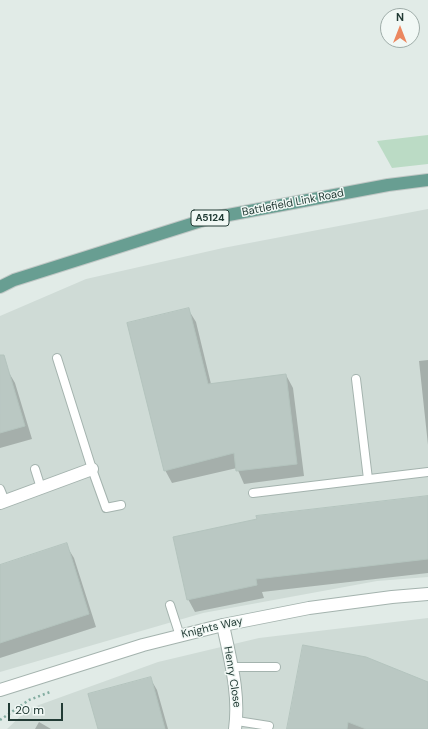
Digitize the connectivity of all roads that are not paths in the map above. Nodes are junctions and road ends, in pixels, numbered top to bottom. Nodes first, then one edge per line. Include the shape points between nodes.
1 (428, 180) edge
2 (0, 287) edge
3 (57, 358) dead end
4 (356, 379) dead end
5 (35, 469) dead end
6 (92, 469) junction
7 (428, 472) edge
8 (368, 479) junction
9 (41, 488) junction
10 (0, 489) edge
11 (253, 493) dead end
12 (2, 502) edge
13 (120, 505) dead end
14 (428, 594) edge
15 (170, 605) dead end
16 (223, 625) junction
17 (180, 636) junction
18 (232, 667) junction
19 (276, 667) dead end
20 (1, 691) edge
21 (236, 725) edge
22 (269, 726) dead end

1 - 2 main road, Battlefield Link Road / A5124 via 388,185 207,219 14,280
3 - 6 lane
4 - 8 lane
5 - 9 lane
6 - 9 street
6 - 13 lane via 106,508
7 - 8 lane
8 - 11 lane
9 - 12 street
10 - 12 lane
14 - 16 street, Knights Way via 392,596 308,608
15 - 17 lane
16 - 17 street, Knights Way
16 - 18 street, Henry Close
17 - 20 street, Knights Way via 72,666
18 - 19 lane
18 - 21 street, Henry Close via 238,710
21 - 22 lane

